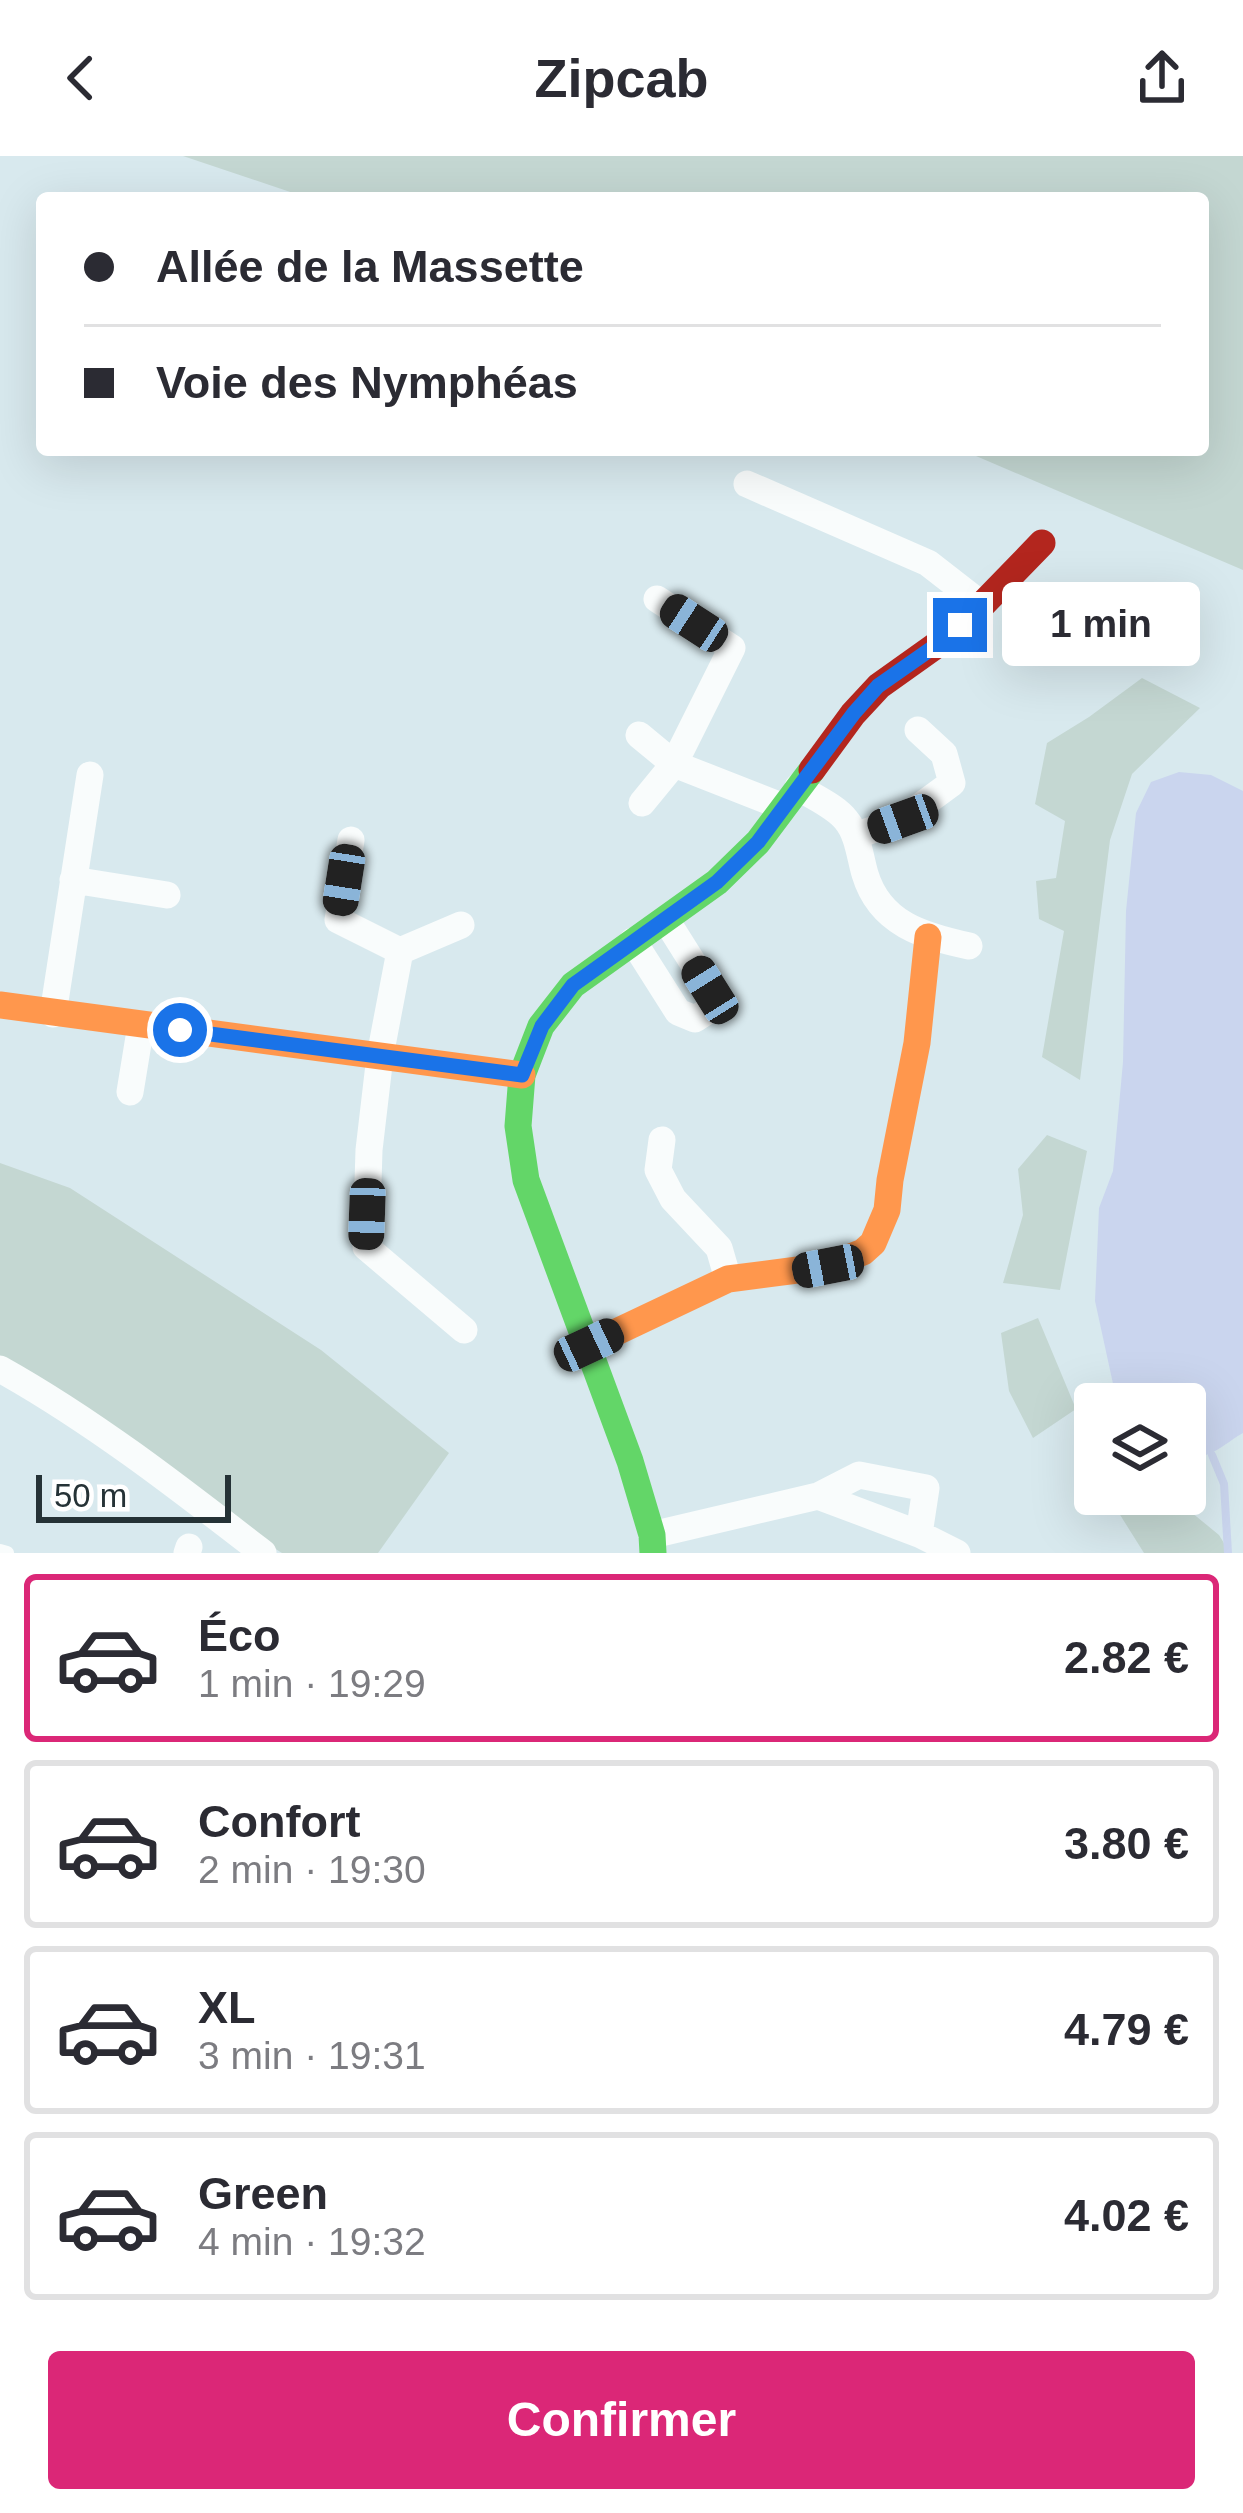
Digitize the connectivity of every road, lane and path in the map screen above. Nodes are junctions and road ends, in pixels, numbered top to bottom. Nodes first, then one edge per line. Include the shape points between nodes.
1 (747, 484) dead end
2 (1042, 543) dead end
3 (657, 599) dead end
4 (982, 605) junction
5 (919, 730) dead end
6 (638, 735) dead end
7 (674, 764) junction
8 (90, 776) dead end
9 (791, 797) junction
10 (642, 803) dead end
11 (854, 836) junction
12 (351, 840) dead end
13 (74, 880) junction
14 (167, 895) dead end
15 (666, 920) junction
16 (461, 925) dead end
17 (928, 937) junction
18 (633, 941) junction
19 (969, 946) dead end
20 (400, 951) junction
21 (0, 1005) edge
22 (53, 1014) junction
23 (140, 1025) junction
24 (380, 1056) junction
25 (522, 1075) junction
26 (130, 1092) dead end
27 (662, 1140) dead end
28 (728, 1280) junction
29 (464, 1330) dead end
30 (589, 1345) junction
31 (0, 1369) edge
32 (818, 1496) junction
33 (919, 1534) junction
34 (652, 1544) edge
35 (263, 1553) edge
36 (957, 1553) edge

1 - 4 street via 928,563
2 - 4 street
3 - 7 street via 732,648
4 - 9 street via 878,686
5 - 11 street via 944,754 952,783 903,819
6 - 7 street
7 - 9 street
7 - 10 street
8 - 13 street
9 - 11 street via 845,819
9 - 15 street via 758,842
11 - 17 street via 874,898
12 - 20 street via 338,920
13 - 14 street
13 - 22 street
15 - 18 street
15 - 18 street via 710,990 712,1008 695,1019 679,1012
16 - 20 street
17 - 19 street
17 - 28 street via 887,1210 872,1243 828,1266
18 - 25 street via 556,1004
20 - 24 street
21 - 22 street
22 - 23 street
23 - 24 street
23 - 26 street
24 - 25 street
24 - 29 street via 366,1247
25 - 30 street via 526,1180
27 - 28 street via 658,1170 673,1199 719,1248
28 - 30 street
30 - 34 street
31 - 35 street
32 - 33 street
32 - 33 street via 860,1474 926,1488
32 - 34 street
33 - 36 street

